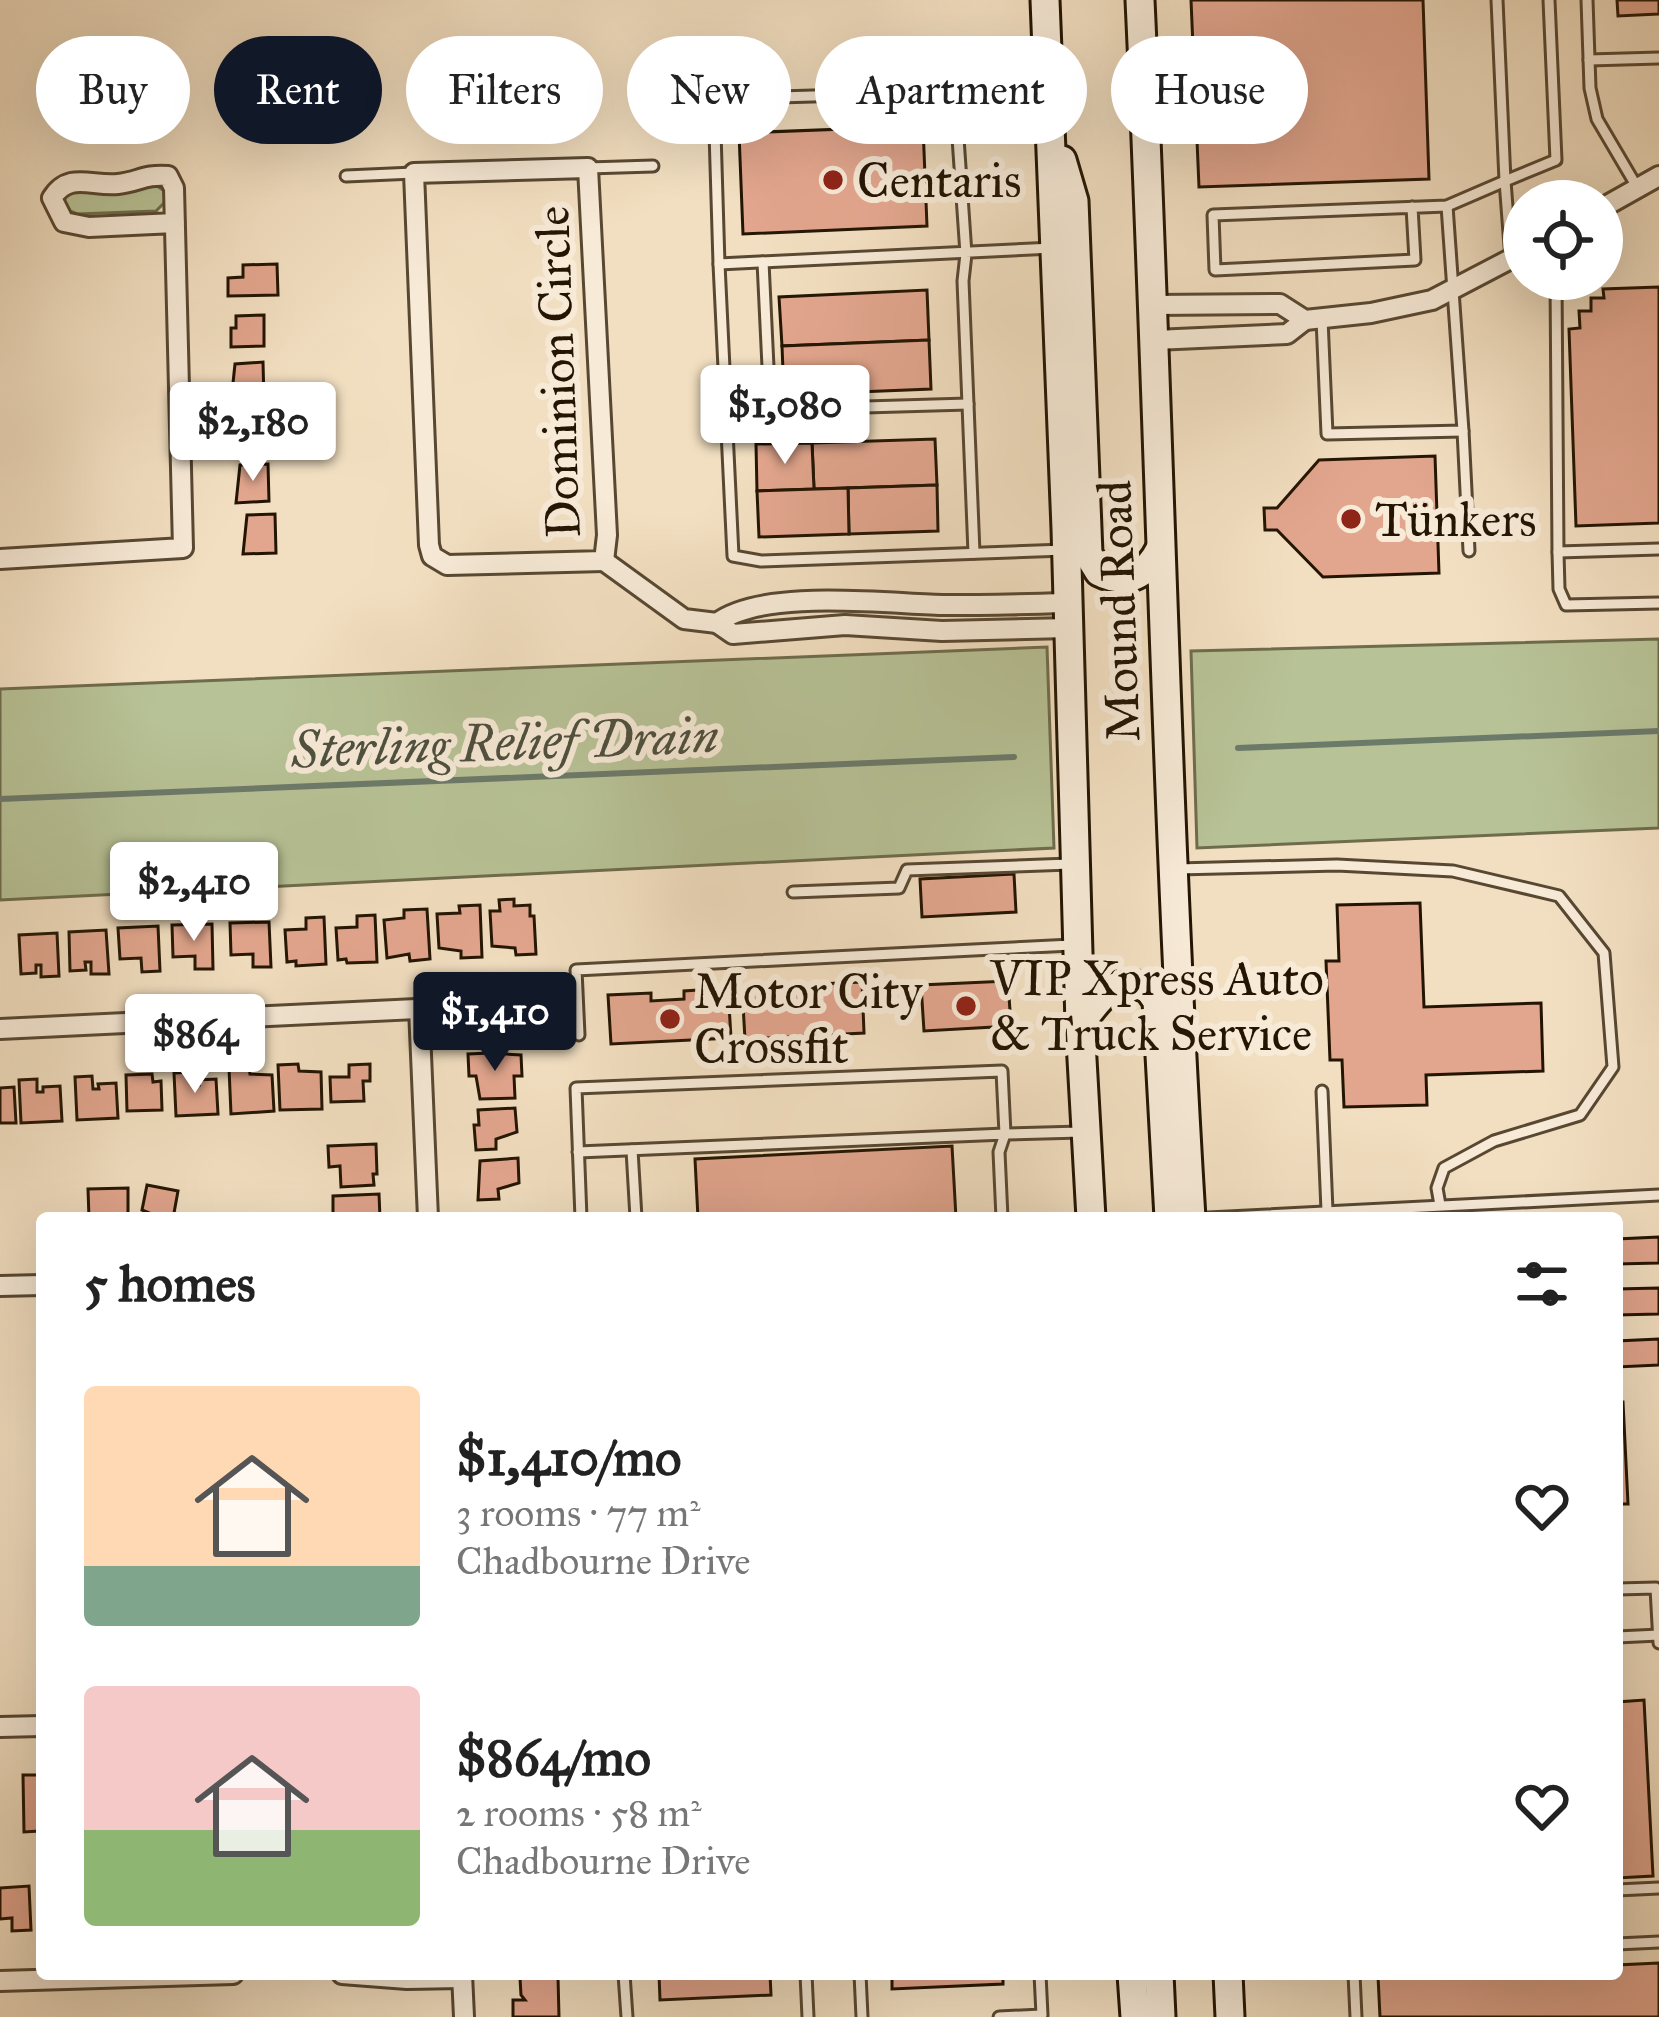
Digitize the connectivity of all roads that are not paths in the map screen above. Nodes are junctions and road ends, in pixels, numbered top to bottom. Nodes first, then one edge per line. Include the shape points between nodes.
1 (1045, 0) edge
2 (1140, 0) edge
3 (1497, 0) edge
4 (1550, 0) edge
5 (1587, 0) edge
6 (1659, 58) edge
7 (1589, 60) junction
8 (652, 166) dead end
9 (588, 168) junction
10 (414, 173) junction
11 (346, 176) dead end
12 (1659, 176) edge
13 (1505, 180) edge
14 (1507, 180) edge
15 (1503, 182) edge
16 (1637, 187) junction
17 (1623, 195) edge
18 (1448, 206) junction
19 (1412, 207) junction
20 (175, 224) junction
21 (1065, 247) junction
22 (966, 254) junction
23 (763, 262) junction
24 (719, 264) junction
25 (1503, 264) edge
26 (1452, 292) junction
27 (1556, 300) edge
28 (1154, 305) junction
29 (1313, 319) junction
30 (1155, 340) junction
31 (968, 404) junction
32 (770, 409) junction
33 (726, 410) junction
34 (1463, 431) junction
35 (1160, 549) junction
36 (1659, 549) edge
37 (1077, 550) junction
38 (1469, 550) dead end
39 (1558, 552) junction
40 (974, 553) junction
41 (0, 559) edge
42 (604, 561) junction
43 (904, 602) junction
44 (1659, 603) edge
45 (1069, 615) junction
46 (717, 623) junction
47 (901, 629) junction
48 (1075, 863) junction
49 (1172, 870) junction
50 (793, 892) dead end
51 (1078, 945) junction
52 (543, 1003) dead end
53 (419, 1008) junction
54 (1081, 1024) junction
55 (0, 1029) edge
56 (580, 1035) dead end
57 (1322, 1091) dead end
58 (1086, 1131) junction
59 (1005, 1135) junction
60 (632, 1150) junction
61 (578, 1152) junction
62 (1659, 1195) edge
63 (1440, 1205) junction
64 (1327, 1211) junction
65 (428, 1212) edge
66 (580, 1212) edge
67 (636, 1212) edge
68 (1002, 1212) edge
69 (1091, 1212) edge
70 (1169, 1212) edge
71 (1191, 1212) edge
72 (1310, 1212) edge
73 (36, 1285) edge
74 (0, 1286) edge
75 (1623, 1589) edge
76 (1623, 1636) edge
77 (1659, 1639) edge
78 (36, 1726) edge
79 (0, 1727) edge
80 (1659, 1888) edge
81 (1623, 1891) edge
82 (1659, 1942) edge
83 (1623, 1943) edge
84 (36, 1980) edge
85 (462, 1980) edge
86 (625, 1980) edge
87 (806, 1980) edge
88 (860, 1980) edge
89 (1040, 1980) edge
90 (1132, 1980) edge
91 (1159, 1980) edge
92 (1228, 1980) edge
93 (1354, 1980) edge
94 (0, 1981) edge
95 (464, 2017) edge
96 (627, 2017) edge
97 (808, 2017) edge
98 (862, 2017) edge
99 (999, 2017) edge
100 (1135, 2017) edge
101 (1161, 2017) edge
102 (1230, 2017) edge
103 (1356, 2017) edge

1 - 21 main road, Mound Road
2 - 28 main road, Mound Road
3 - 13 lane
4 - 14 lane via 1556,160
5 - 7 lane
6 - 7 lane
7 - 16 lane via 1597,119
8 - 9 lane
9 - 10 street, Dominion Circle
9 - 42 street, Dominion Circle
10 - 11 lane
10 - 42 street, Dominion Circle via 432,556 447,565
12 - 16 street
15 - 18 lane
16 - 17 street
18 - 19 lane
18 - 26 lane
19 - 19 lane via 1213,215 1215,270 1415,260
20 - 20 street via 168,176 71,182 52,198 64,222
20 - 41 street via 183,548
21 - 22 lane
21 - 37 main road, Mound Road
22 - 23 lane
22 - 24 lane via 956,109 948,92 714,99
22 - 31 lane
23 - 24 lane
23 - 32 lane
24 - 33 lane
25 - 26 street
26 - 29 street
26 - 34 lane
27 - 39 lane
28 - 29 street via 1280,304
28 - 30 main road, Mound Road
29 - 30 street via 1287,334
29 - 34 lane via 1327,434
30 - 35 main road, Mound Road
31 - 32 lane
31 - 40 lane
32 - 33 lane
33 - 40 lane via 733,556
34 - 38 lane
35 - 37 main road via 1149,567 1124,580 1099,572
35 - 49 main road, Mound Road
36 - 39 lane
37 - 40 lane
37 - 45 main road, Mound Road
39 - 44 lane via 1567,605
42 - 46 street via 684,619
43 - 45 street
43 - 46 street via 846,598 734,610
43 - 47 lane
45 - 47 street
45 - 48 main road, Mound Road
46 - 47 street via 733,634
48 - 50 lane via 908,870 899,887
48 - 51 main road, Mound Road
49 - 63 lane via 1453,871 1559,896 1604,953 1612,1067 1580,1115 1493,1141 1444,1168
49 - 71 main road, Mound Road
51 - 54 main road, Mound Road
51 - 56 lane via 576,970
52 - 53 street
53 - 55 street
53 - 65 street
54 - 58 main road, Mound Road
54 - 70 main road via 1111,986 1124,982 1148,988 1157,1001
57 - 64 lane
58 - 59 lane
58 - 69 main road, Mound Road
59 - 60 lane
59 - 61 lane via 1002,1071 576,1088
59 - 68 lane
60 - 61 lane
60 - 67 lane
61 - 66 lane
62 - 63 lane
63 - 64 lane
64 - 72 lane
73 - 74 street
75 - 77 lane via 1656,1588
76 - 77 lane
78 - 79 street
80 - 81 lane
82 - 83 lane
84 - 94 street
85 - 95 street
86 - 96 lane
87 - 97 lane
88 - 98 lane
89 - 99 lane via 1042,2015
90 - 100 main road
91 - 101 main road
92 - 102 main road
93 - 103 lane

